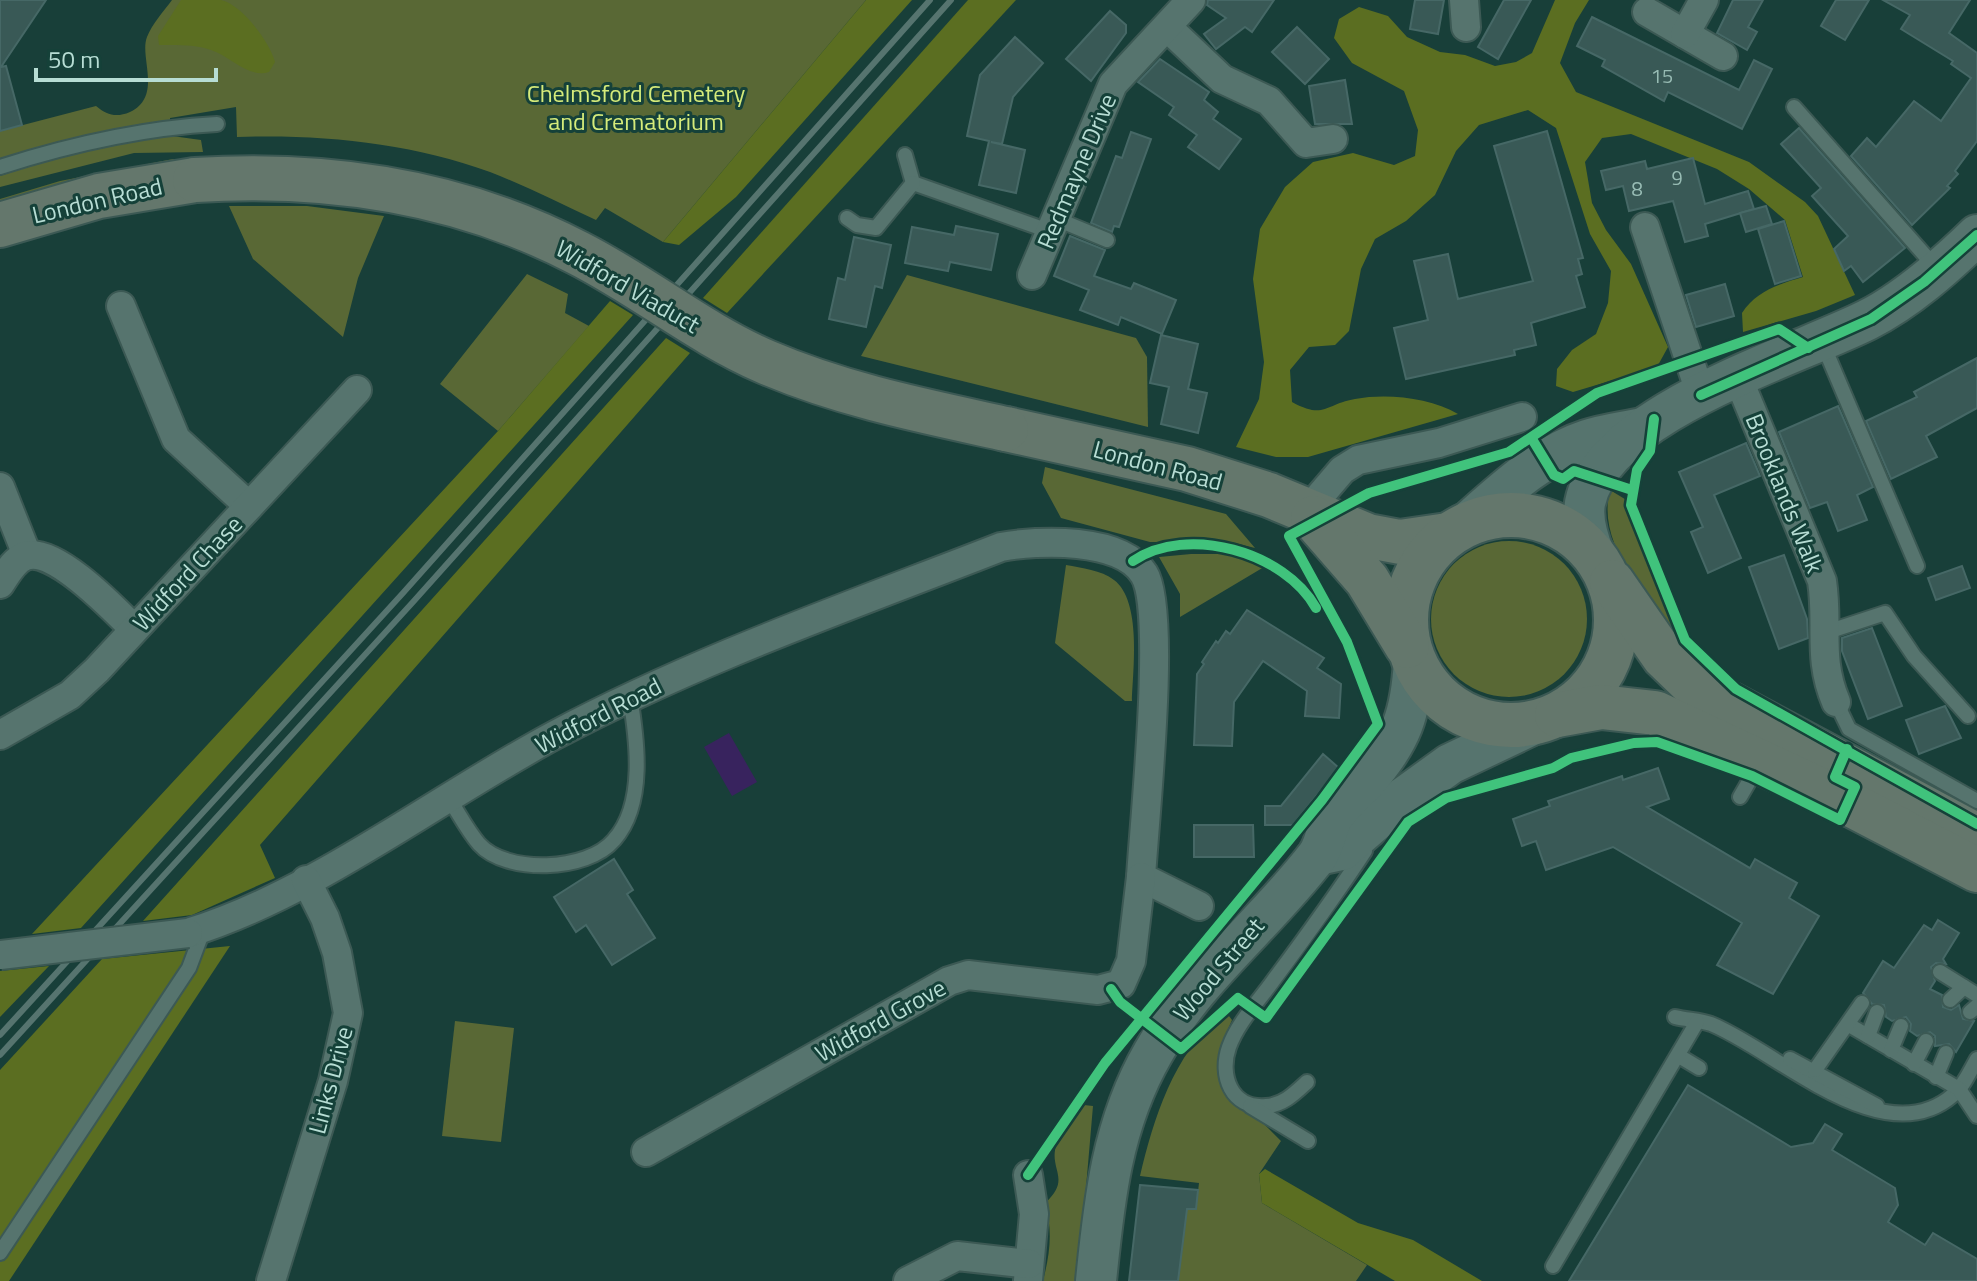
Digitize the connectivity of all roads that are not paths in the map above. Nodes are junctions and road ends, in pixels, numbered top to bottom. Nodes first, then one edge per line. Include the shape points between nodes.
1 (1191, 0) edge
2 (1704, 0) edge
3 (1647, 12) dead end
4 (1167, 27) junction
5 (1685, 34) junction
6 (1723, 56) dead end
7 (1794, 107) dead end
8 (217, 124) dead end
9 (1333, 139) dead end
10 (905, 155) dead end
11 (0, 167) edge
12 (195, 180) joint
13 (913, 183) junction
14 (847, 218) dead end
15 (1051, 224) junction
16 (0, 225) edge
17 (1645, 227) dead end
18 (1977, 235) edge
19 (1107, 240) dead end
20 (1938, 270) junction
21 (1032, 275) dead end
22 (121, 306) dead end
23 (1822, 341) junction
24 (1738, 378) junction
25 (357, 390) dead end
26 (1701, 395) junction
27 (1522, 417) dead end
28 (1643, 428) junction
29 (1006, 429) joint
30 (0, 487) edge
31 (249, 506) junction
32 (1307, 511) junction
33 (1457, 530) junction
34 (27, 555) junction
35 (1600, 564) junction
36 (1917, 566) dead end
37 (0, 584) edge
38 (134, 629) junction
39 (1824, 633) junction
40 (1412, 656) junction
41 (1692, 684) junction
42 (630, 697) junction
43 (1836, 702) joint
44 (1968, 716) dead end
45 (1546, 719) junction
46 (0, 735) edge
47 (1750, 779) junction
48 (448, 797) junction
49 (1977, 801) edge
50 (1396, 803) junction
51 (1977, 836) edge
52 (1318, 855) junction
53 (1977, 870) edge
54 (1141, 877) junction
55 (306, 880) junction
56 (1199, 906) dead end
57 (196, 931) junction
58 (0, 955) edge
59 (1940, 972) dead end
60 (1971, 991) edge
61 (1950, 1000) dead end
62 (1862, 1003) dead end
63 (1877, 1012) dead end
64 (1675, 1017) dead end
65 (1703, 1022) junction
66 (1849, 1025) junction
67 (1901, 1026) dead end
68 (1868, 1036) junction
69 (1926, 1041) dead end
70 (1891, 1050) junction
71 (1946, 1053) dead end
72 (1679, 1056) junction
73 (1977, 1059) edge
74 (1914, 1064) junction
75 (1699, 1068) dead end
76 (1815, 1070) junction
77 (1936, 1077) junction
78 (1307, 1082) dead end
79 (1959, 1089) junction
80 (1240, 1100) junction
81 (1892, 1114) junction
82 (1977, 1116) edge
83 (1308, 1141) dead end
84 (646, 1152) dead end
85 (1028, 1175) dead end
86 (0, 1253) edge
87 (1553, 1266) dead end
88 (1029, 1273) edge
89 (271, 1281) edge
90 (908, 1281) edge
91 (1096, 1281) edge

1 - 4 street, Redmayne Drive
2 - 5 street
3 - 5 street
4 - 9 street via 1222,79 1269,101 1306,143
4 - 15 street, Redmayne Drive via 1113,84
5 - 6 street
7 - 20 lane
8 - 11 lane via 116,136
10 - 13 lane
12 - 16 main road, London Road via 99,196
12 - 29 main road, Widford Viaduct, bridge via 334,181 433,198 577,252 722,341 801,377
13 - 14 lane via 876,228
13 - 15 lane
15 - 19 lane
15 - 21 street, Redmayne Drive
17 - 26 street
18 - 20 main road
20 - 23 main road via 1871,319
22 - 31 street via 176,439
23 - 24 main road
23 - 36 lane
24 - 26 main road
24 - 39 street, Brooklands Walk via 1822,581
25 - 31 street, Widford Chase
26 - 28 main road
27 - 32 street via 1439,443 1358,460 1342,470
28 - 33 main road via 1586,440 1547,460
28 - 35 main road via 1602,466 1588,493 1585,518
29 - 32 main road, London Road via 1187,469
30 - 34 street
31 - 38 street, Widford Chase
32 - 33 main road, London Road via 1368,536 1400,542
32 - 40 main road, London Road via 1367,580
33 - 35 main road via 1499,515 1535,517 1570,532
33 - 40 main road via 1427,556 1412,583 1405,619
34 - 37 street via 13,564
34 - 38 street via 40,556 75,575
35 - 41 main road via 1664,657
35 - 45 main road via 1617,618 1611,654 1593,686
38 - 46 street, Widford Chase via 70,695
39 - 43 street, Brooklands Walk via 1822,659
39 - 44 lane via 1885,613 1914,656
40 - 45 main road via 1428,686 1459,712 1492,724
40 - 52 main road, Wood Street via 1411,707 1400,736 1333,817
41 - 47 street via 1710,707 1755,731 1765,748
41 - 51 main road
42 - 48 street, Widford Road
42 - 48 lane via 639,761 629,809 614,841 581,863 553,867 513,861 480,846
42 - 54 street, Widford Road via 784,628 1001,547 1067,542 1133,561 1152,593 1154,637
43 - 49 lane via 1849,729
45 - 47 main road via 1601,707 1655,713
45 - 50 main road, Wood Street via 1450,764
47 - 53 main road
48 - 55 street, Widford Road
50 - 52 main road, Wood Street via 1342,850
50 - 80 lane via 1327,910 1234,1035 1224,1069 1228,1087
52 - 91 main road, Wood Street via 1209,973 1163,1036 1130,1095 1108,1178
54 - 56 street
54 - 84 street, Widford Grove via 1131,961 1121,984 1098,990 968,975 949,981
55 - 57 street, Widford Road
55 - 89 street, Links Drive via 337,953 348,1013 337,1068
57 - 58 street, Widford Road, bridge
57 - 86 lane via 189,968
59 - 60 lane
60 - 61 lane
62 - 66 lane
63 - 68 lane
64 - 65 lane
65 - 72 lane
65 - 76 lane
65 - 81 lane via 1861,1107
66 - 68 lane
66 - 76 lane
67 - 70 lane
68 - 70 lane
69 - 74 lane
70 - 74 lane
71 - 77 lane
72 - 75 lane
72 - 87 lane
73 - 79 lane
74 - 77 lane
76 - 81 lane
77 - 79 lane
78 - 80 lane via 1276,1105 1259,1107
79 - 81 lane via 1930,1109
79 - 82 lane
80 - 83 lane
85 - 88 street via 1034,1214
88 - 90 street via 957,1256

